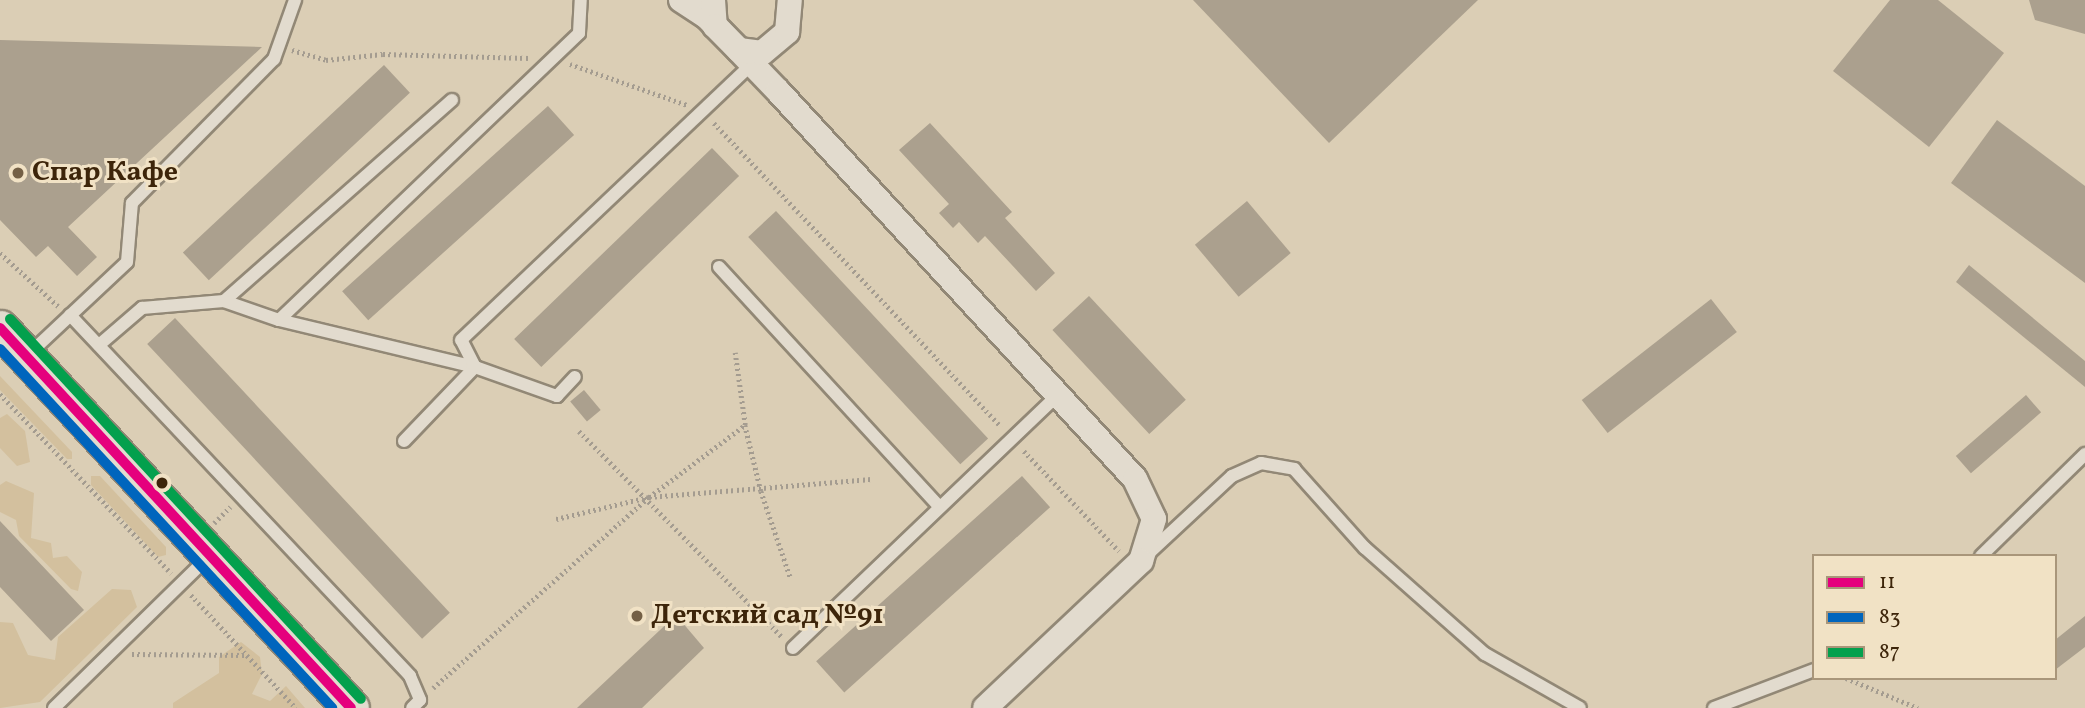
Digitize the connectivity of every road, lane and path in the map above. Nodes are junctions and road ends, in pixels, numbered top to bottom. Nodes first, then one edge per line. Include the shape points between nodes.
1 (295, 0) edge
2 (582, 0) edge
3 (681, 0) edge
4 (713, 0) edge
5 (792, 2) edge
6 (715, 26) junction
7 (787, 32) junction
8 (279, 46) junction
9 (746, 57) junction
10 (552, 58) junction
11 (778, 91) junction
12 (452, 100) dead end
13 (703, 111) junction
14 (0, 253) edge
15 (719, 267) dead end
16 (224, 301) junction
17 (70, 315) junction
18 (279, 320) junction
19 (0, 328) edge
20 (99, 345) junction
21 (736, 353) dead end
22 (26, 356) junction
23 (475, 367) junction
24 (575, 377) dead end
25 (0, 394) edge
26 (1058, 395) junction
27 (744, 425) junction
28 (579, 431) dead end
29 (1013, 438) junction
30 (404, 441) dead end
31 (2085, 454) edge
32 (871, 479) dead end
33 (761, 491) junction
34 (241, 496) junction
35 (649, 497) junction
36 (940, 507) junction
37 (556, 519) dead end
38 (210, 541) junction
39 (1984, 554) edge
40 (1138, 564) junction
41 (791, 579) dead end
42 (179, 583) junction
43 (793, 648) joint
44 (113, 651) junction
45 (246, 655) junction
46 (1812, 671) edge
47 (1851, 680) edge
48 (416, 704) edge
49 (54, 708) edge
50 (296, 708) edge
51 (351, 708) edge
52 (985, 708) edge
53 (1580, 708) edge
54 (1714, 708) edge
55 (1918, 708) edge

1 - 8 lane
2 - 10 lane via 579,33
3 - 6 street
4 - 6 street
5 - 7 street
6 - 9 street
7 - 9 street via 762,53
7 - 11 street
8 - 10 path via 327,60 383,54
8 - 17 lane via 274,59 132,203 127,262
9 - 11 street
9 - 13 lane
10 - 13 path
10 - 18 lane
11 - 26 street
12 - 16 lane
13 - 23 lane via 461,341
13 - 29 path
14 - 17 path via 39,293
15 - 36 lane
16 - 18 lane
16 - 20 lane via 142,308
17 - 20 lane
17 - 22 lane
18 - 23 lane
19 - 22 main road
20 - 34 lane
21 - 27 path
22 - 38 main road
23 - 24 lane via 557,396
23 - 30 lane
25 - 42 path
26 - 29 lane
26 - 40 street via 1135,479 1154,519
27 - 33 path
27 - 35 path
28 - 35 path
29 - 36 lane
29 - 40 path
31 - 39 lane
32 - 33 path
33 - 35 path
33 - 41 path
34 - 38 path
34 - 48 lane via 410,676
35 - 37 path
35 - 43 path
35 - 48 path
36 - 43 lane
38 - 42 lane
38 - 51 main road
40 - 52 street
40 - 53 lane via 1232,475 1261,463 1294,469 1365,548 1485,654
42 - 44 lane
42 - 45 path
44 - 45 path
44 - 49 lane
45 - 50 path
46 - 54 lane
47 - 55 path

